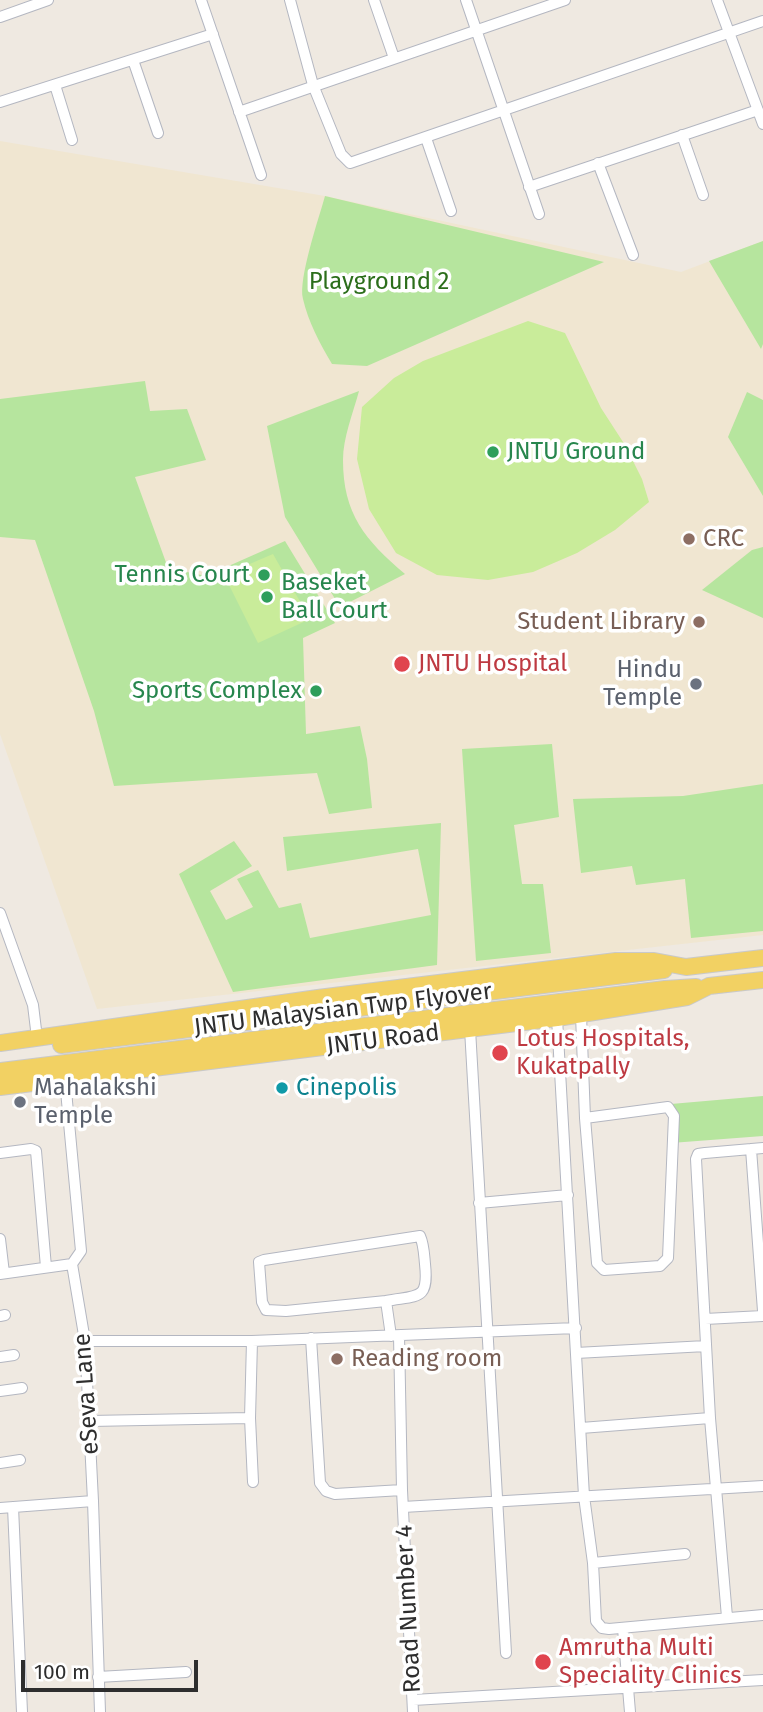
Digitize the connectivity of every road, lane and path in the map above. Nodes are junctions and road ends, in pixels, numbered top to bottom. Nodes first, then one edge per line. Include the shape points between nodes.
1 (48, 0) edge
2 (201, 0) edge
3 (290, 0) edge
4 (374, 0) edge
5 (466, 0) edge
6 (565, 0) edge
7 (717, 0) edge
8 (0, 17) edge
9 (763, 21) edge
10 (475, 31) junction
11 (729, 32) junction
12 (213, 34) junction
13 (394, 58) junction
14 (133, 60) junction
15 (55, 85) junction
16 (313, 85) junction
17 (0, 102) edge
18 (758, 110) junction
19 (503, 111) junction
20 (239, 112) junction
21 (763, 124) edge
22 (158, 132) dead end
23 (682, 135) junction
24 (426, 138) junction
25 (72, 140) dead end
26 (598, 163) junction
27 (261, 175) dead end
28 (529, 187) junction
29 (703, 195) dead end
30 (451, 211) dead end
31 (539, 214) dead end
32 (633, 255) dead end
33 (0, 913) edge
34 (4, 933) edge
35 (763, 958) edge
36 (686, 967) junction
37 (763, 980) edge
38 (709, 986) junction
39 (581, 1015) junction
40 (557, 1018) junction
41 (470, 1029) junction
42 (37, 1038) junction
43 (0, 1043) edge
44 (0, 1053) edge
45 (0, 1071) edge
46 (65, 1080) junction
47 (0, 1087) edge
48 (585, 1118) junction
49 (763, 1148) edge
50 (751, 1149) junction
51 (0, 1153) edge
52 (568, 1195) junction
53 (479, 1203) junction
54 (0, 1239) edge
55 (72, 1264) junction
56 (46, 1267) junction
57 (2, 1273) edge
58 (386, 1301) junction
59 (763, 1313) edge
60 (705, 1320) junction
61 (576, 1328) junction
62 (486, 1332) junction
63 (395, 1336) junction
64 (311, 1338) junction
65 (85, 1341) junction
66 (252, 1341) junction
67 (706, 1346) junction
68 (576, 1353) junction
69 (14, 1355) dead end
70 (0, 1357) edge
71 (22, 1388) dead end
72 (0, 1391) edge
73 (710, 1418) junction
74 (250, 1419) junction
75 (90, 1421) junction
76 (581, 1428) junction
77 (20, 1460) dead end
78 (0, 1463) edge
79 (253, 1482) dead end
80 (763, 1486) edge
81 (718, 1488) junction
82 (402, 1490) junction
83 (584, 1496) junction
84 (496, 1500) junction
85 (93, 1501) junction
86 (13, 1507) junction
87 (403, 1507) junction
88 (0, 1508) edge
89 (685, 1554) dead end
90 (593, 1563) junction
91 (763, 1615) edge
92 (727, 1617) junction
93 (623, 1628) junction
94 (506, 1653) dead end
95 (186, 1672) dead end
96 (98, 1677) junction
97 (763, 1680) edge
98 (627, 1687) junction
99 (413, 1700) junction
100 (22, 1712) edge
101 (100, 1712) edge
102 (414, 1712) edge
103 (630, 1712) edge

1 - 8 street
2 - 12 street
3 - 16 street
4 - 13 street
5 - 10 street
6 - 10 street
7 - 11 street
9 - 11 street
10 - 13 street
10 - 19 street
11 - 18 street
11 - 19 street
12 - 14 street
12 - 20 street
13 - 16 street
14 - 15 street
14 - 22 street
15 - 17 street
15 - 25 street
16 - 20 street
16 - 24 street via 341,155 349,163
18 - 21 street
18 - 23 street
19 - 24 street
19 - 28 street
20 - 27 street
23 - 26 street
23 - 29 street
24 - 30 street
26 - 28 street
26 - 32 street
28 - 31 street
33 - 34 street
34 - 42 street via 33,1005
35 - 36 main road, JNTU Road
36 - 42 main road, JNTU Road via 616,961
36 - 44 main road, JNTU Malaysian Twp Flyover
37 - 38 main road, JNTU Road
38 - 39 main road, JNTU Road via 687,998
38 - 45 main road, JNTU Malaysian Twp Flyover
39 - 40 main road, JNTU Road
39 - 48 street
40 - 41 main road, JNTU Road
40 - 52 street
41 - 46 main road, JNTU Road
41 - 53 street
42 - 43 main road, JNTU Road
46 - 47 main road, JNTU Road
46 - 55 street, eSeva Lane via 81,1251
48 - 48 street via 597,1263 604,1270 660,1266 668,1258 673,1110
49 - 50 street
50 - 59 street
50 - 60 street via 698,1154 696,1159
51 - 56 street via 36,1151
52 - 53 street
52 - 61 street
53 - 62 street
54 - 57 street
55 - 56 street
55 - 65 street, eSeva Lane
56 - 57 street
58 - 58 street via 266,1310 259,1262 420,1236 425,1290
58 - 63 street, Road Number 4
59 - 60 street
60 - 67 street
61 - 62 street
61 - 68 street
62 - 63 street
62 - 84 street
63 - 64 street
63 - 82 street, Road Number 4
64 - 66 street
64 - 82 street via 320,1483 335,1494
65 - 66 street
65 - 75 street, eSeva Lane
66 - 74 street
67 - 68 street
67 - 73 street
68 - 76 street
69 - 70 street
71 - 72 street
73 - 76 street
73 - 81 street
74 - 75 street
74 - 79 street
75 - 85 street, eSeva Lane
76 - 83 street
77 - 78 street
80 - 81 street
81 - 83 street
81 - 92 street
82 - 87 street, Road Number 4
83 - 84 street
83 - 90 street
84 - 87 street
84 - 94 street
85 - 86 street
85 - 96 street, eSeva Lane
86 - 88 street
86 - 100 street
87 - 99 street, Road Number 4
89 - 90 street
90 - 93 street via 598,1625
91 - 92 street
92 - 93 street
93 - 98 street
95 - 96 street
96 - 101 street, eSeva Lane
97 - 98 street
98 - 99 street
98 - 103 street
99 - 102 street, Road Number 4

